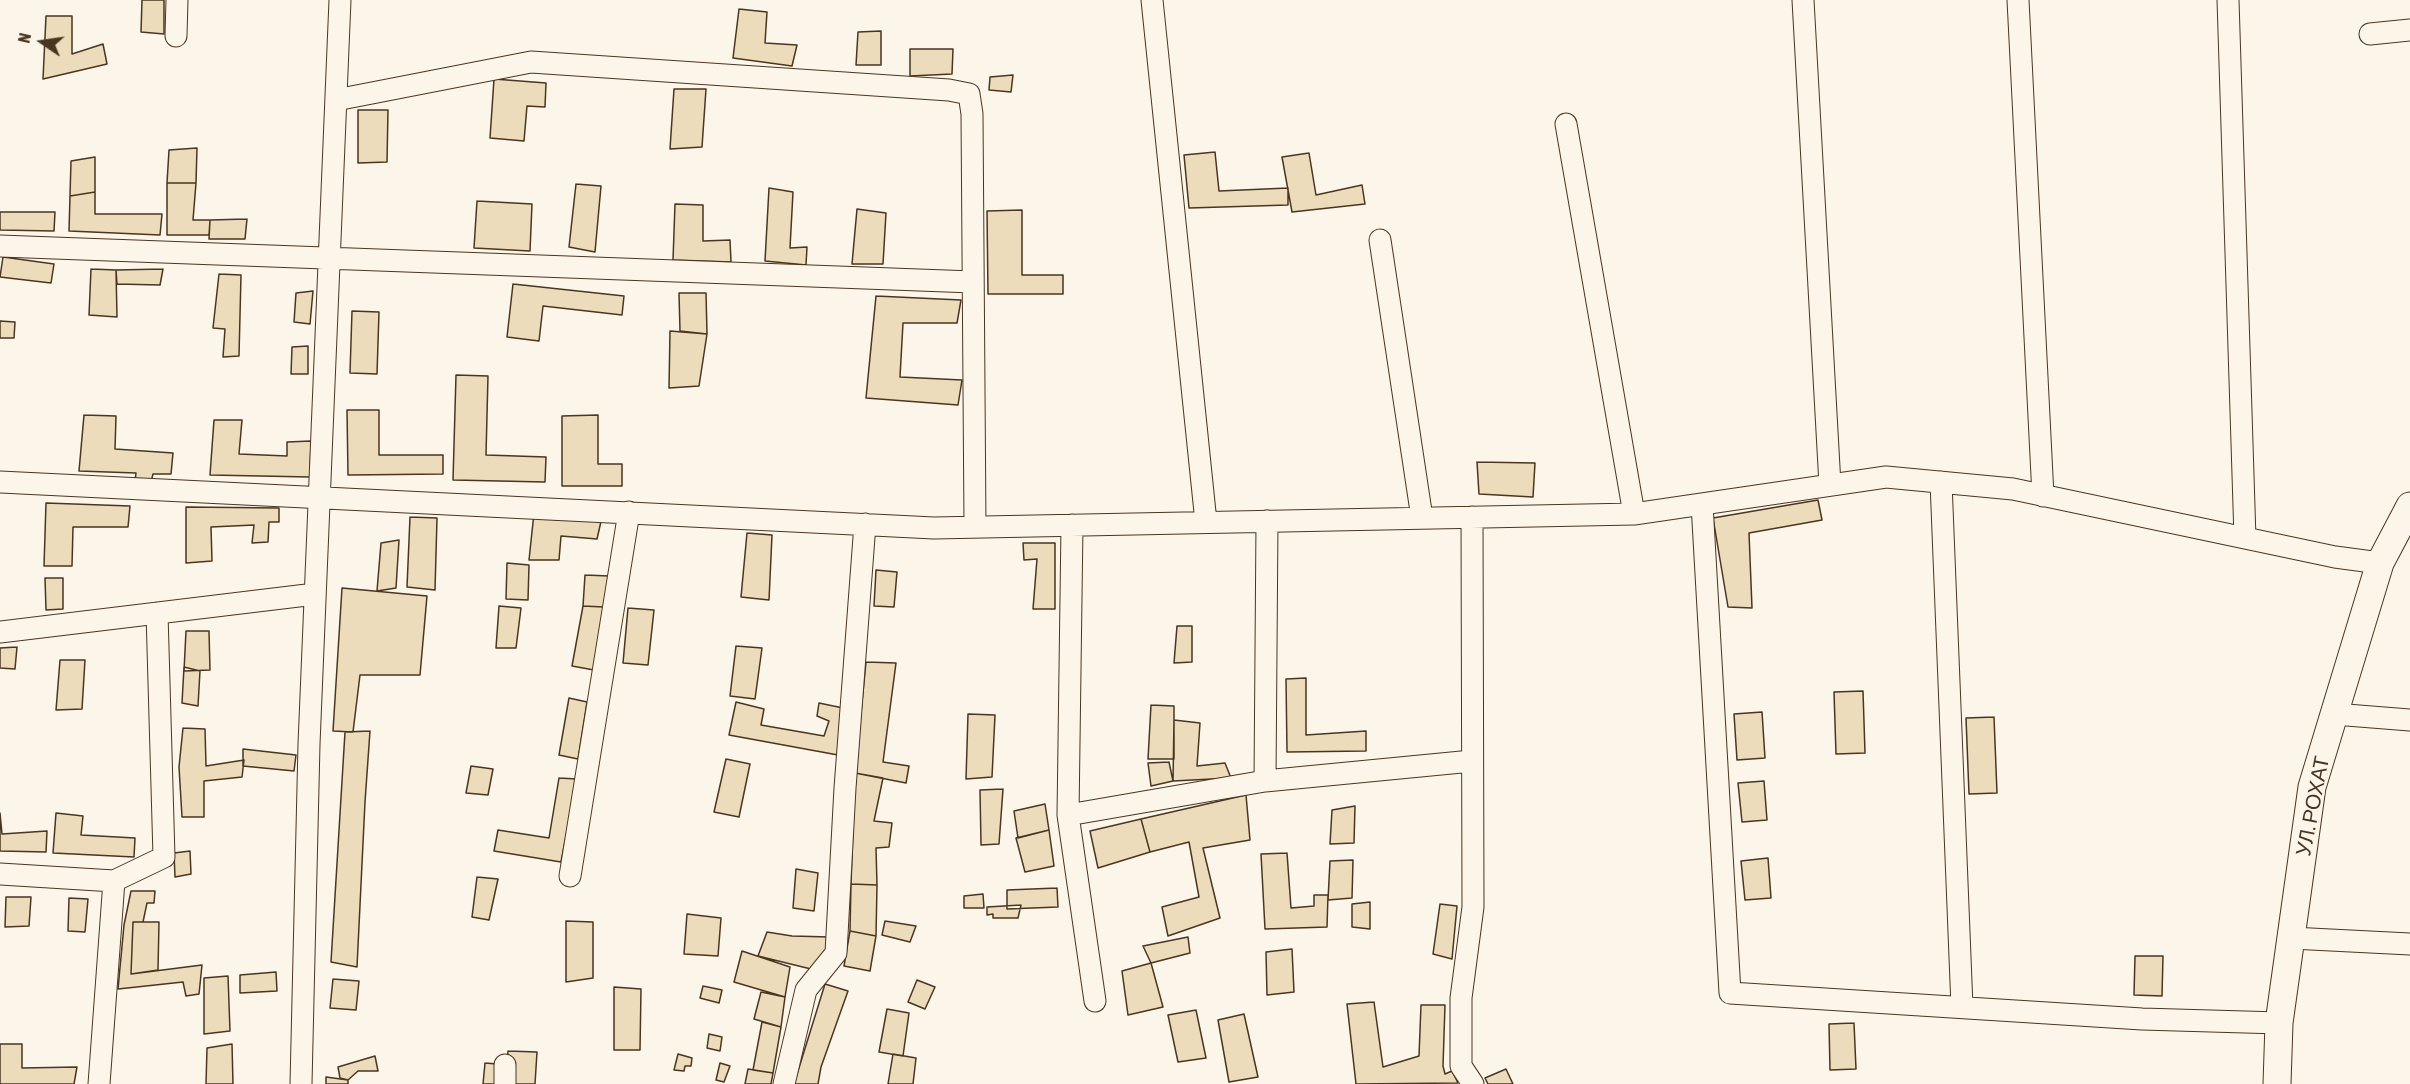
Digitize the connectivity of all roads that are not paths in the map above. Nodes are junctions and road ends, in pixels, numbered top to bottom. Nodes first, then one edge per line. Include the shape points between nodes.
1 (177, 0) edge
2 (340, 0) edge
3 (1152, 0) edge
4 (1803, 0) edge
5 (2018, 0) edge
6 (2228, 0) edge
7 (2410, 30) edge
8 (2370, 34) dead end
9 (176, 36) dead end
10 (336, 100) junction
11 (1566, 124) dead end
12 (1380, 240) dead end
13 (0, 246) edge
14 (329, 257) junction
15 (973, 282) junction
16 (0, 482) edge
17 (1941, 482) junction
18 (1830, 485) junction
19 (2043, 496) junction
20 (319, 497) junction
21 (1702, 504) junction
22 (2410, 506) edge
23 (628, 512) junction
24 (1634, 514) junction
25 (1472, 517) junction
26 (1422, 518) junction
27 (1267, 521) junction
28 (1206, 522) junction
29 (865, 524) junction
30 (1072, 525) junction
31 (975, 527) junction
32 (2245, 538) junction
33 (2380, 563) junction
34 (315, 594) junction
35 (158, 613) junction
36 (0, 632) edge
37 (2334, 714) junction
38 (2410, 720) edge
39 (1472, 761) junction
40 (1265, 781) junction
41 (1068, 815) junction
42 (0, 874) edge
43 (570, 876) dead end
44 (114, 881) junction
45 (2291, 938) junction
46 (2410, 944) edge
47 (1095, 1001) dead end
48 (1962, 1007) junction
49 (2279, 1023) junction
50 (99, 1084) edge
51 (301, 1084) edge
52 (784, 1084) edge
53 (1473, 1084) edge
54 (2277, 1084) edge

1 - 9 street
2 - 10 street
3 - 28 street
4 - 18 street
5 - 19 street
6 - 32 street
7 - 8 street
10 - 14 street
10 - 15 street via 531,62 969,94
11 - 24 street
12 - 26 street
13 - 14 street
14 - 15 street
14 - 20 street
15 - 31 street
16 - 20 street
17 - 18 street via 1886,477
17 - 19 street
17 - 48 street
18 - 21 street
19 - 32 street
20 - 23 street
20 - 34 street
21 - 24 street
21 - 48 street via 1730,993
22 - 33 main road, УЛ. РОХАТ
23 - 29 street
23 - 43 street
24 - 25 street
25 - 26 street
25 - 39 street
26 - 27 street
27 - 28 street
27 - 40 street
28 - 30 street
29 - 31 street
29 - 52 street via 836,953 806,990
30 - 31 street
30 - 41 street
32 - 33 street
33 - 37 main road, УЛ. РОХАТ
34 - 35 street
34 - 51 street
35 - 36 street
35 - 44 street via 164,857
37 - 38 street
37 - 45 main road, УЛ. РОХАТ via 2312,787
39 - 40 street
39 - 53 street via 1473,908 1461,1009 1461,1066
40 - 41 street
41 - 47 street
42 - 44 street
44 - 50 street
45 - 46 street
45 - 49 main road, УЛ. РОХАТ
48 - 49 street
49 - 54 main road, УЛ. РОХАТ

